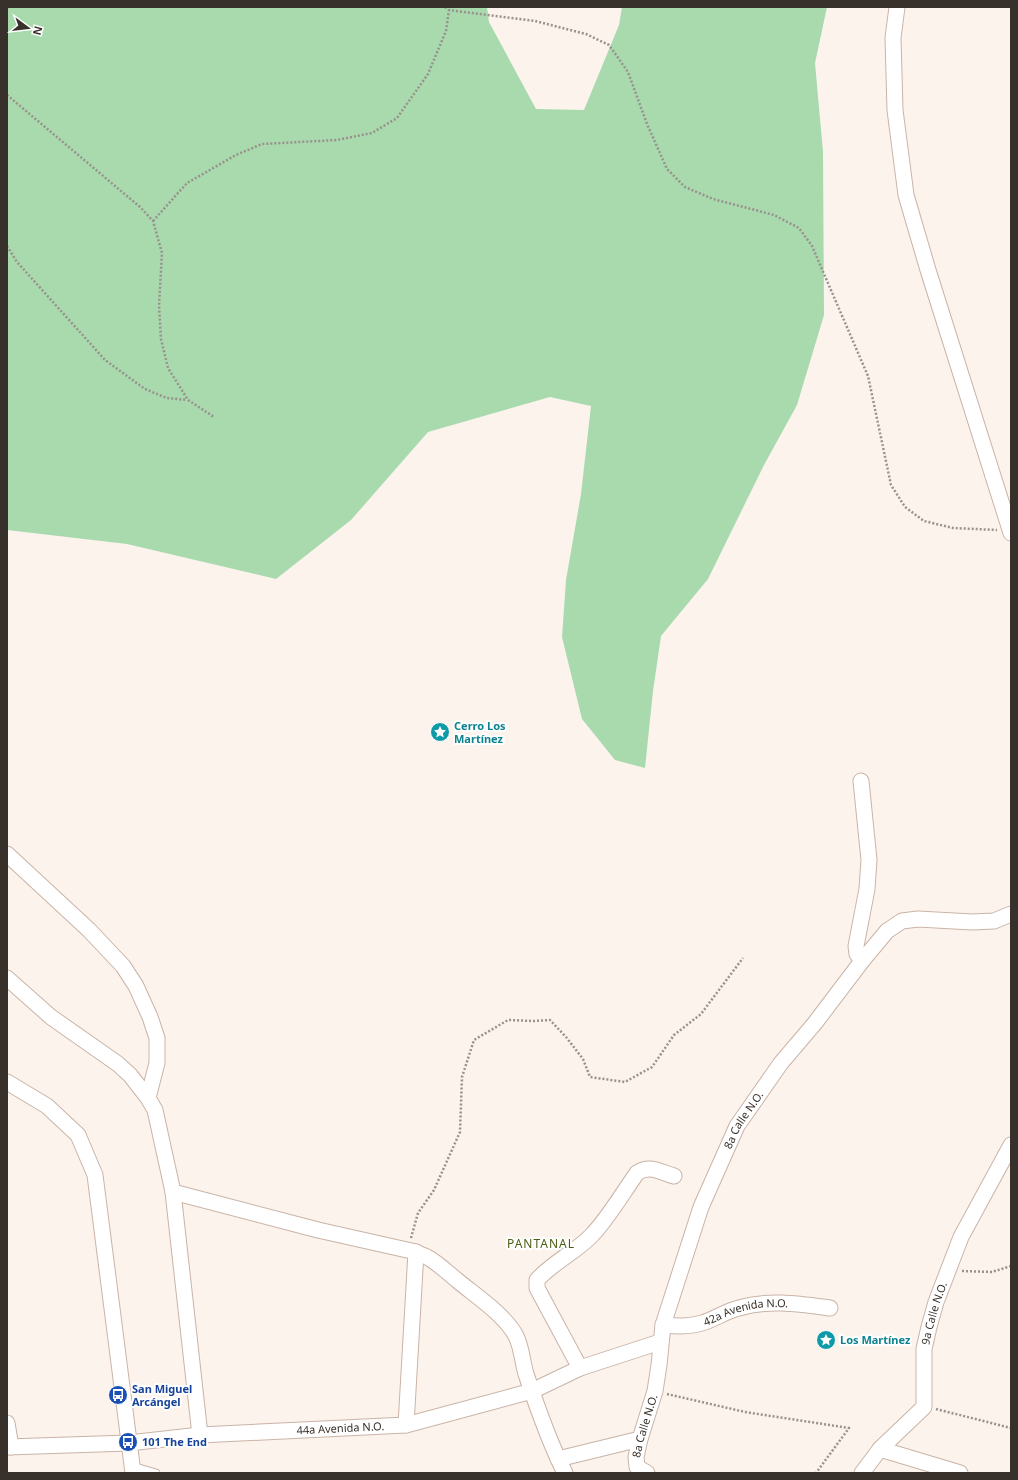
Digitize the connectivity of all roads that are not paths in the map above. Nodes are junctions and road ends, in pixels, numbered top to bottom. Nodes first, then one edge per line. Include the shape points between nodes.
1 (896, 7) edge
2 (1011, 532) edge
3 (861, 781) dead end
4 (7, 854) edge
5 (1011, 914) edge
6 (862, 961) junction
7 (7, 978) edge
8 (7, 1082) edge
9 (148, 1098) junction
10 (1011, 1145) edge
11 (674, 1176) dead end
12 (173, 1192) junction
13 (411, 1251) junction
14 (830, 1308) dead end
15 (663, 1325) junction
16 (660, 1342) junction
17 (580, 1368) junction
18 (532, 1391) junction
19 (7, 1423) edge
20 (406, 1425) junction
21 (200, 1435) junction
22 (640, 1439) junction
23 (129, 1443) junction
24 (9, 1447) edge
25 (880, 1449) junction
26 (558, 1459) junction
27 (133, 1470) edge
28 (642, 1470) edge
29 (156, 1473) edge
30 (565, 1473) edge
31 (862, 1473) edge
32 (960, 1473) edge

1 - 2 street via 893,38 895,110 906,195
3 - 6 street via 869,860 867,889 856,946
4 - 9 street via 89,930 123,966 136,986 157,1038 157,1063
5 - 6 street, 8a Calle N.O. via 994,921 902,921 887,931
6 - 15 street, 8a Calle N.O. via 781,1063 737,1126 701,1207
7 - 9 street via 51,1017 118,1064
8 - 23 street via 47,1106 78,1135 95,1175
9 - 12 street via 159,1125
10 - 25 street, 9a Calle N.O. via 961,1237 929,1327 924,1349 924,1407
11 - 17 street via 643,1168 592,1236 537,1280 537,1288
12 - 13 street
12 - 21 street
13 - 18 street via 427,1257 438,1265 501,1317 515,1335
13 - 20 street
14 - 15 street, 42a Avenida N.O. via 793,1303 767,1303 740,1308 703,1323 686,1326
15 - 16 street, 8a Calle N.O.
16 - 17 street, 44a Avenida N.O.
16 - 22 street, 8a Calle N.O. via 655,1391
17 - 18 street, 44a Avenida N.O.
18 - 20 street, 44a Avenida N.O.
18 - 26 street
19 - 24 street
20 - 21 street, 44a Avenida N.O.
21 - 23 street, 44a Avenida N.O.
22 - 26 street
22 - 28 street, 8a Calle N.O. via 636,1457
23 - 24 street, 44a Avenida N.O.
23 - 27 street
25 - 31 street
25 - 32 street
26 - 30 street
27 - 29 lane

